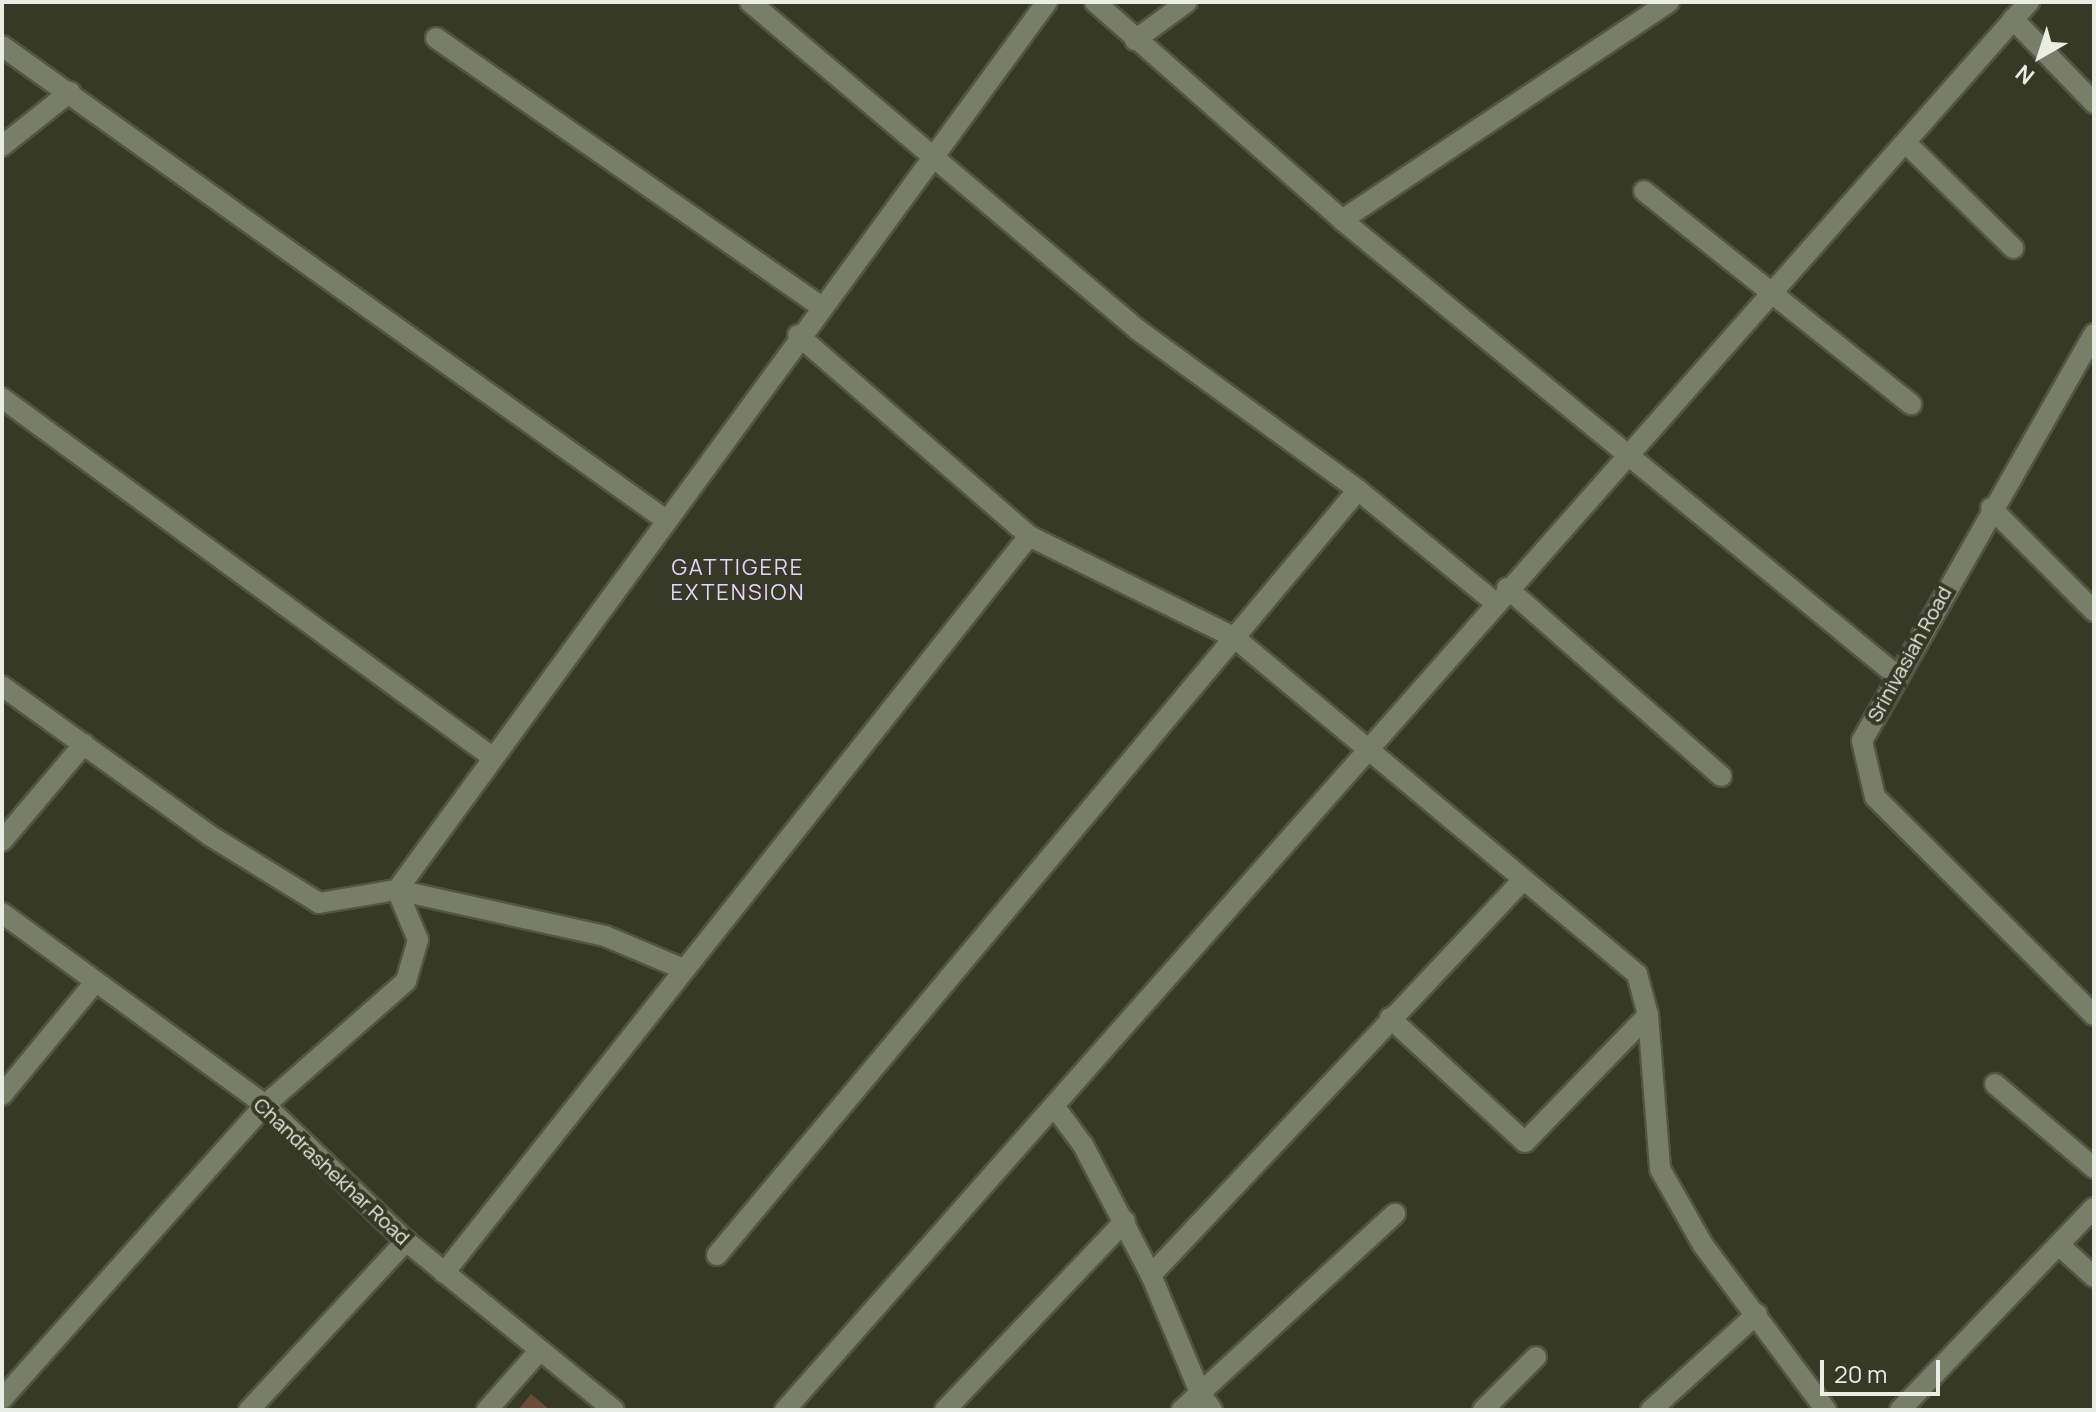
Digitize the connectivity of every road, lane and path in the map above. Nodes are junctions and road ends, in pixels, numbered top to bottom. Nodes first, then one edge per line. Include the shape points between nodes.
1 (750, 2) edge
2 (1047, 2) edge
3 (1095, 2) edge
4 (1187, 2) edge
5 (1669, 2) edge
6 (2029, 2) edge
7 (2013, 19) junction
8 (436, 38) dead end
9 (1135, 40) junction
10 (2, 46) edge
11 (70, 92) junction
12 (2094, 103) edge
13 (2, 146) edge
14 (1909, 146) junction
15 (930, 156) junction
16 (1644, 191) dead end
17 (1342, 220) junction
18 (2013, 248) dead end
19 (1773, 294) junction
20 (820, 306) junction
21 (2094, 334) edge
22 (798, 335) junction
23 (2, 398) edge
24 (1911, 404) dead end
25 (1630, 457) junction
26 (1358, 490) junction
27 (1991, 508) junction
28 (663, 518) junction
29 (1029, 536) junction
30 (1502, 596) junction
31 (2094, 611) edge
32 (1235, 638) junction
33 (1896, 675) junction
34 (2, 686) edge
35 (84, 744) junction
36 (1369, 751) junction
37 (492, 757) junction
38 (1721, 776) dead end
39 (2, 841) edge
40 (1523, 880) junction
41 (397, 890) junction
42 (2, 913) edge
43 (683, 969) junction
44 (95, 982) junction
45 (1648, 1015) junction
46 (2094, 1015) edge
47 (1390, 1018) junction
48 (1995, 1084) dead end
49 (2, 1095) edge
50 (265, 1105) junction
51 (1054, 1106) junction
52 (2094, 1168) edge
53 (2094, 1208) edge
54 (1395, 1214) dead end
55 (1125, 1221) junction
56 (406, 1241) junction
57 (2059, 1245) junction
58 (717, 1255) dead end
59 (444, 1273) junction
60 (1151, 1275) junction
61 (2094, 1277) edge
62 (1757, 1314) junction
63 (540, 1350) junction
64 (1536, 1357) dead end
65 (2, 1399) edge
66 (1206, 1401) edge
67 (249, 1410) edge
68 (487, 1410) edge
69 (614, 1410) edge
70 (785, 1410) edge
71 (945, 1410) edge
72 (1182, 1410) edge
73 (1483, 1410) edge
74 (1651, 1410) edge
75 (1826, 1410) edge
76 (1900, 1410) edge

1 - 15 street
2 - 15 street
3 - 9 street
4 - 9 street
5 - 17 street
6 - 7 street
7 - 12 street
7 - 14 street
8 - 20 street
9 - 17 street
10 - 11 street
11 - 13 street
11 - 28 street
14 - 18 street
14 - 19 street
15 - 20 street
15 - 26 street via 1138,330
16 - 19 street
17 - 25 street
19 - 24 street
19 - 25 street
20 - 22 street
21 - 27 street, Srinivasiah Road
22 - 28 street
22 - 29 street
23 - 37 street
25 - 30 street
25 - 33 street
26 - 30 street
26 - 32 street
27 - 31 street
27 - 33 street, Srinivasiah Road
28 - 37 street
29 - 32 street
29 - 43 street
30 - 36 street
30 - 38 street
32 - 36 street
32 - 58 street
33 - 46 street, Srinivasiah Road via 1862,741 1875,797
34 - 35 street
35 - 39 street
35 - 41 street via 319,903
36 - 40 street
36 - 51 street
37 - 41 street
40 - 45 street via 1637,974
40 - 47 street
41 - 43 street via 605,936
41 - 50 street via 418,940 406,981
42 - 44 street, Chandrashekhar Road
43 - 59 street
44 - 49 street
44 - 50 street, Chandrashekhar Road
45 - 47 street via 1525,1142
45 - 62 street via 1660,1169 1703,1245
47 - 60 street
48 - 52 street
50 - 56 street, Chandrashekhar Road
50 - 65 street
51 - 55 street
51 - 70 street
53 - 57 street
54 - 66 street
55 - 60 street
55 - 71 street
56 - 59 street, Chandrashekhar Road
56 - 67 street
57 - 61 street
57 - 76 street
59 - 63 street, Chandrashekhar Road
60 - 66 street
62 - 74 street
62 - 75 street
63 - 68 street
63 - 69 street, Chandrashekhar Road
64 - 73 street
66 - 72 street

